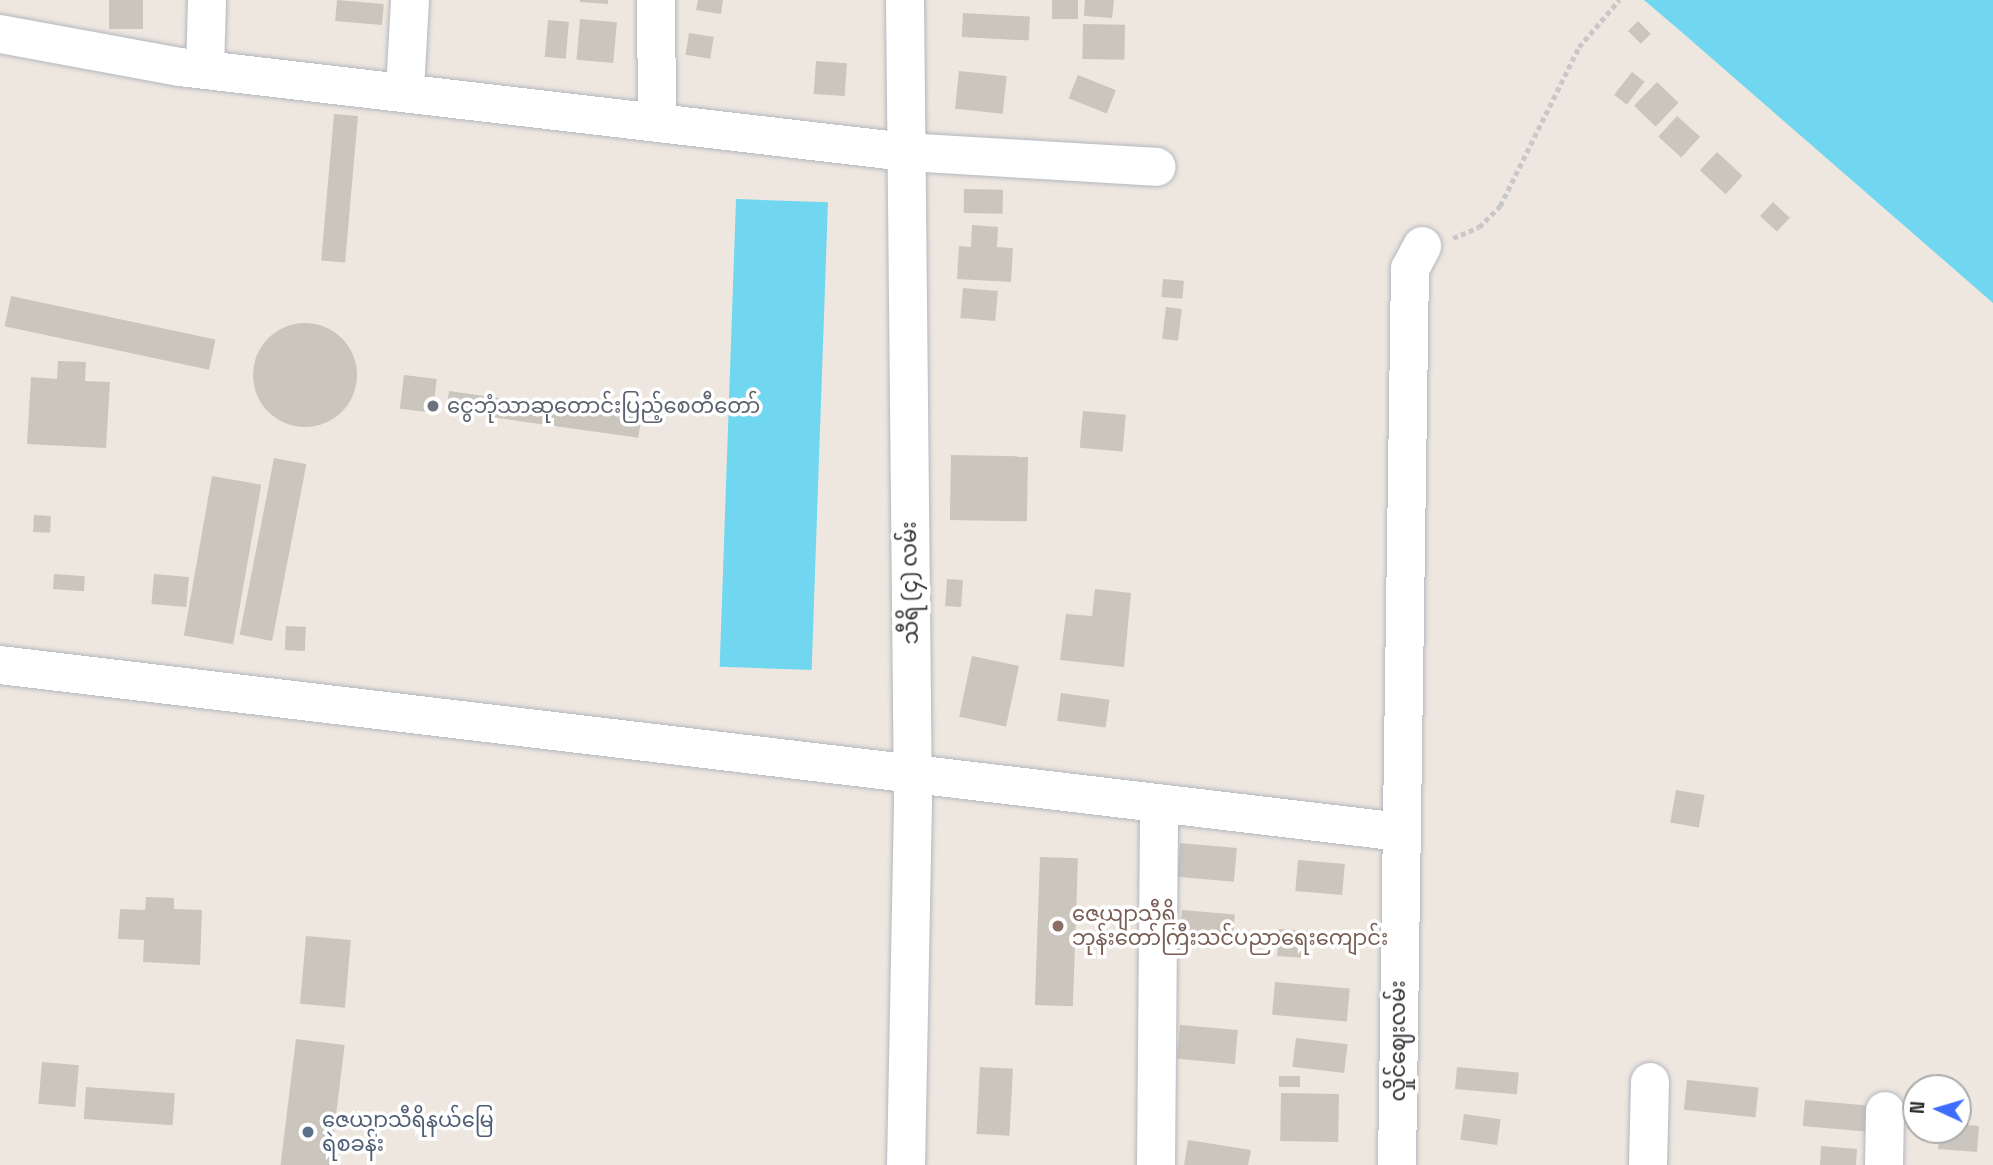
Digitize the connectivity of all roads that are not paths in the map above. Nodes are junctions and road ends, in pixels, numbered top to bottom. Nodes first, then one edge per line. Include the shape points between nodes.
1 (207, 0) edge
2 (410, 0) edge
3 (656, 0) edge
4 (905, 0) edge
5 (0, 34) edge
6 (205, 69) junction
7 (405, 90) junction
8 (657, 121) junction
9 (906, 152) junction
10 (1157, 167) dead end
11 (1422, 246) road end
12 (0, 665) edge
13 (912, 778) junction
14 (1159, 806) junction
15 (1400, 832) junction
16 (1650, 1082) dead end
17 (1885, 1111) dead end
18 (906, 1165) edge
19 (1156, 1165) edge
20 (1397, 1165) edge
21 (1648, 1165) edge
22 (1884, 1165) edge

1 - 6 street
2 - 7 street
3 - 8 street
4 - 9 street, သီရိ (၄) လမ်း
5 - 6 street
6 - 7 street
7 - 8 street
8 - 9 street
9 - 10 street
9 - 13 street, သီရိ (၄) လမ်း
11 - 15 street, လှိုင်ဈေးလမ်း via 1410,269
12 - 13 street
13 - 14 street
13 - 18 street, သီရိ (၄) လမ်း
14 - 15 street
14 - 19 street
15 - 20 street, လှိုင်ဈေးလမ်း
16 - 21 street
17 - 22 street

